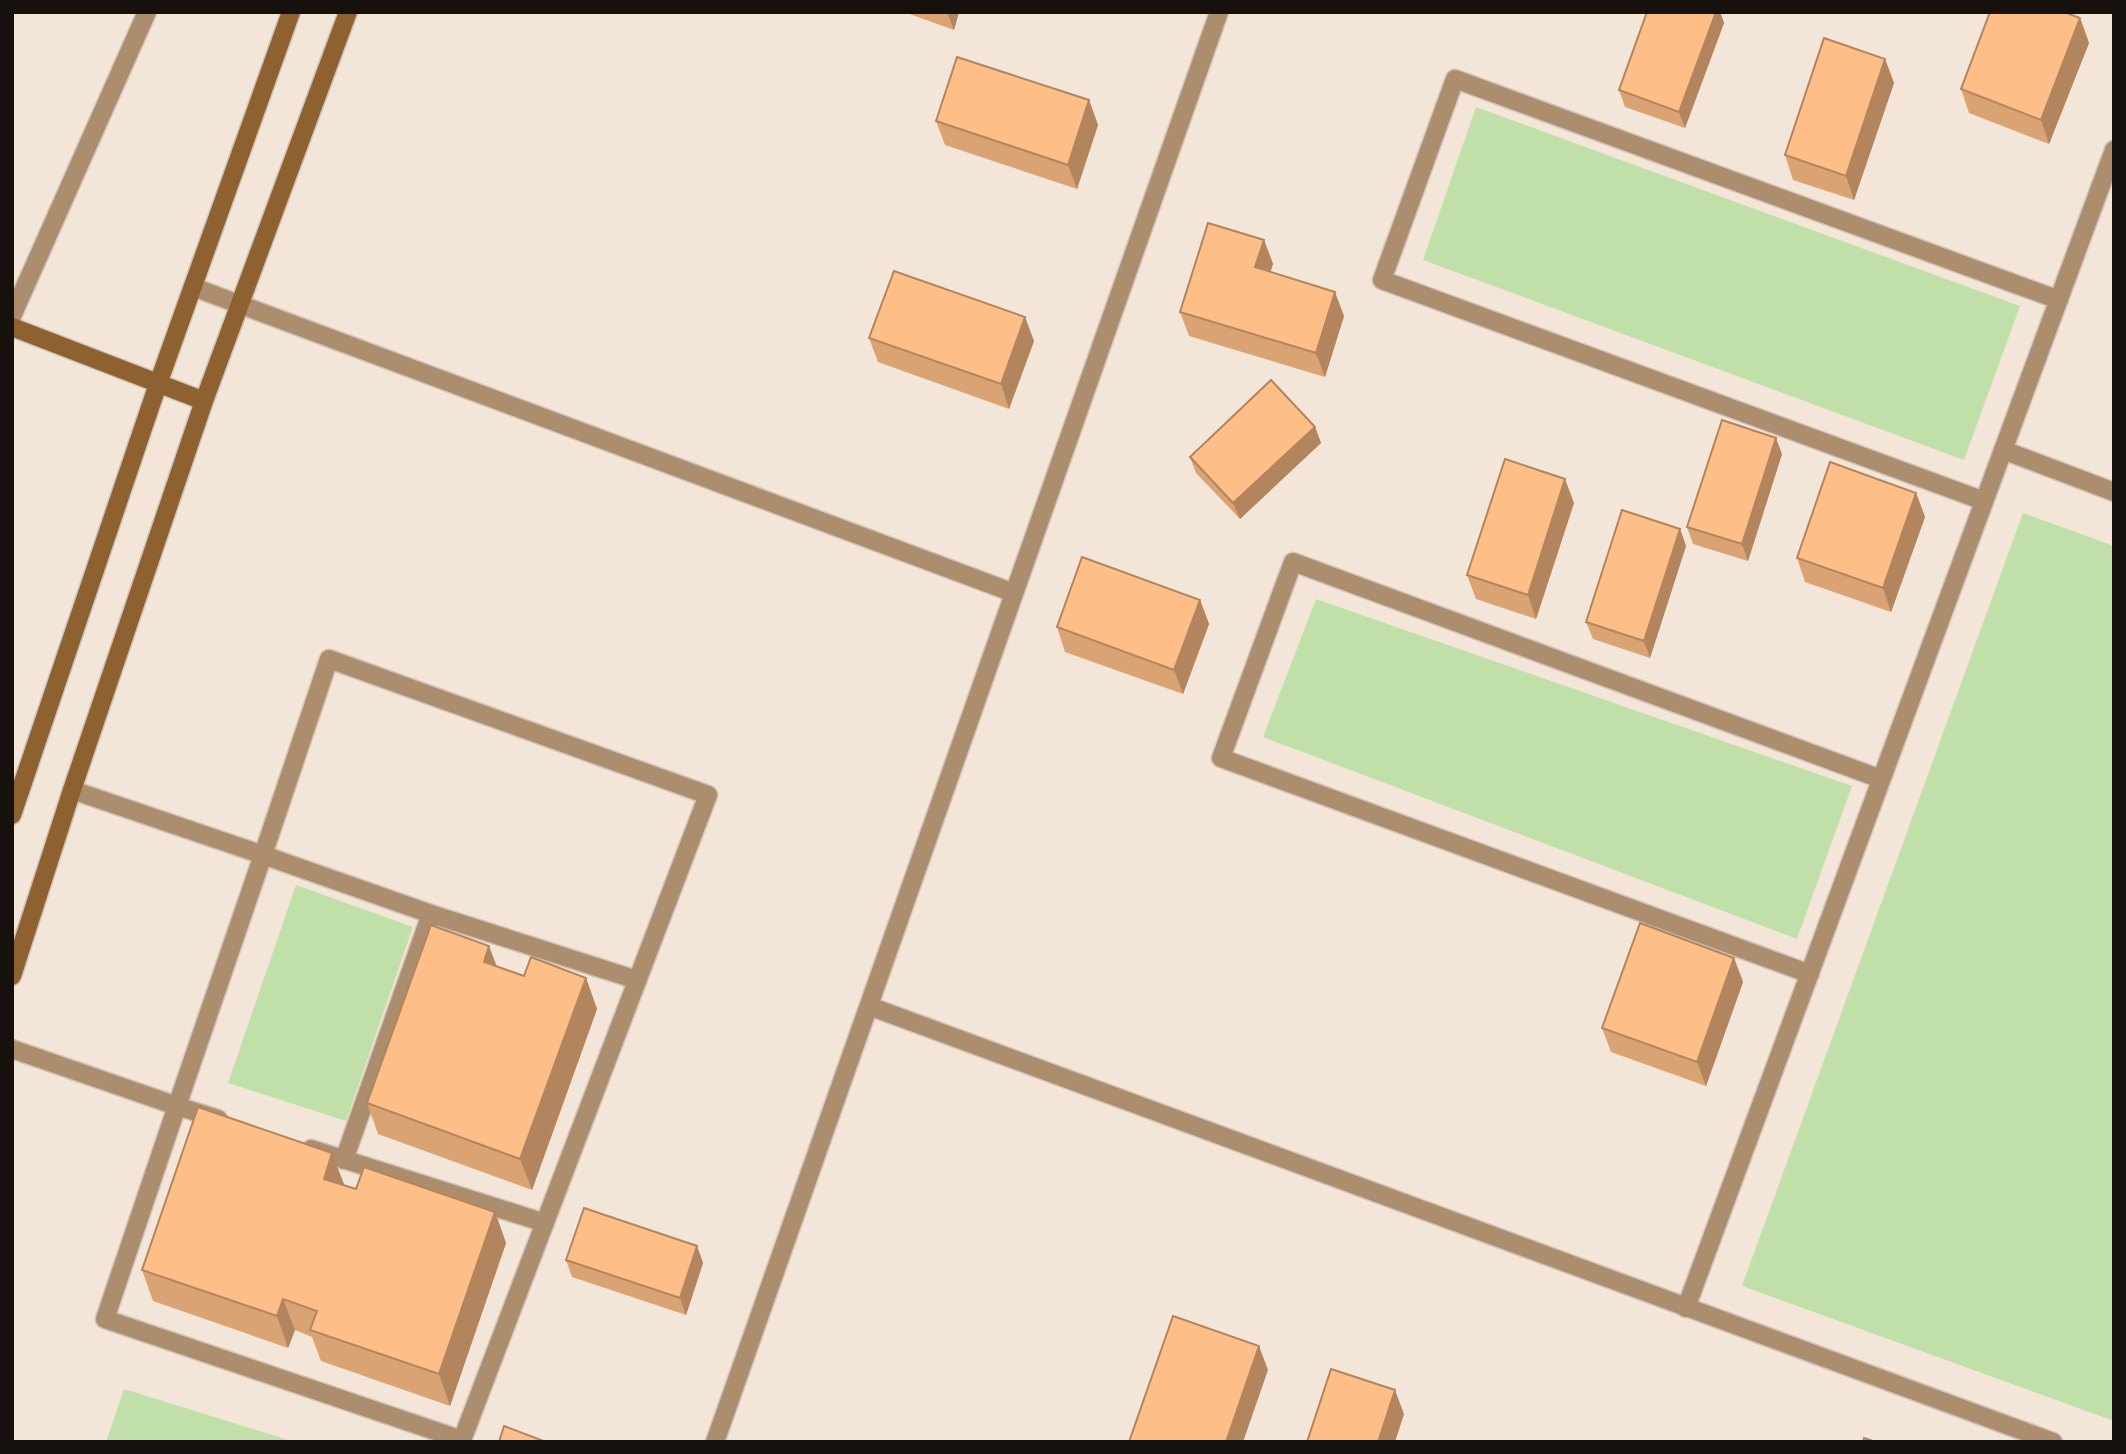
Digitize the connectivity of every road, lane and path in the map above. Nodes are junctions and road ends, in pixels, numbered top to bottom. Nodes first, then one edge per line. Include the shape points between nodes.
1 (147, 12) edge
2 (291, 12) edge
3 (348, 12) edge
4 (1219, 12) edge
5 (2114, 150) edge
6 (193, 287) junction
7 (2059, 300) junction
8 (239, 304) junction
9 (12, 316) edge
10 (12, 327) edge
11 (158, 384) junction
12 (204, 401) junction
13 (2003, 450) junction
14 (2114, 492) edge
15 (1984, 501) junction
16 (1014, 593) junction
17 (1881, 779) junction
18 (72, 790) junction
19 (13, 813) edge
20 (263, 855) junction
21 (431, 914) junction
22 (1810, 974) junction
23 (12, 976) edge
24 (637, 980) junction
25 (869, 1006) junction
26 (12, 1049) edge
27 (177, 1106) junction
28 (241, 1126) edge
29 (292, 1143) edge
30 (344, 1160) junction
31 (545, 1223) junction
32 (1686, 1308) junction
33 (715, 1442) edge
34 (2053, 1442) edge

1 - 9 street
2 - 6 street
3 - 8 street
4 - 16 street
5 - 7 street
6 - 8 street
6 - 11 street
7 - 13 street
7 - 15 street via 1455,79 1382,280
8 - 12 street
8 - 16 street
10 - 11 street
11 - 12 street
11 - 19 street
12 - 18 street
13 - 14 street
13 - 15 street
15 - 17 street
16 - 25 street
17 - 22 street
17 - 22 street via 1293,562 1221,758
18 - 20 street
18 - 23 street
20 - 21 street
20 - 24 street via 329,659 708,795
20 - 27 street
21 - 24 street
21 - 30 street
22 - 32 street
24 - 31 street
25 - 32 street
25 - 33 street
26 - 27 street
27 - 28 street
27 - 31 street via 105,1320 461,1440
29 - 30 street
30 - 31 street
32 - 34 street

